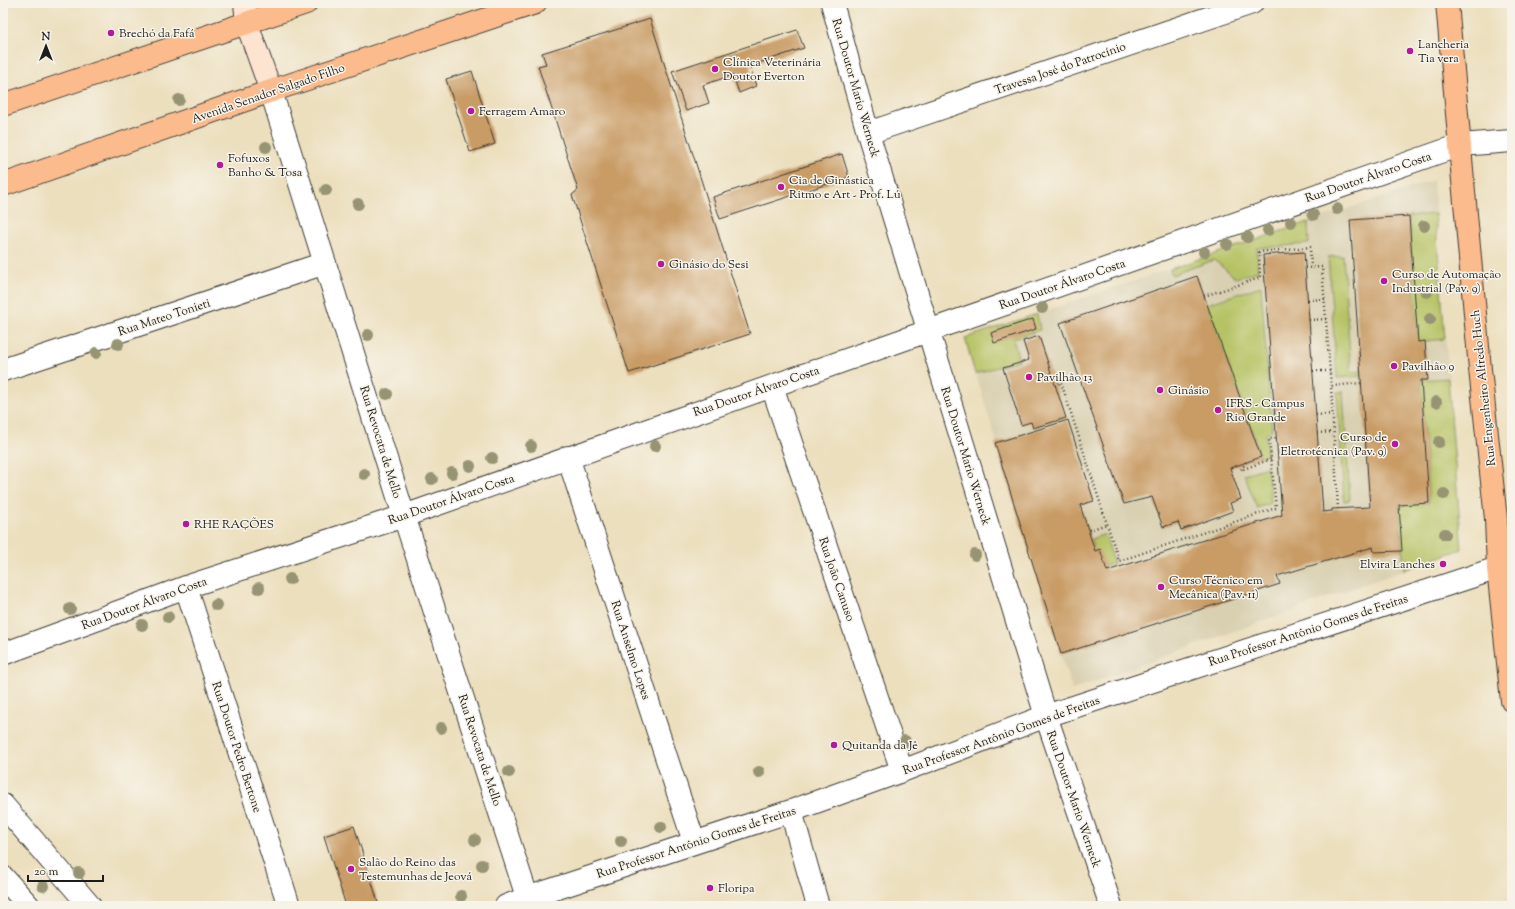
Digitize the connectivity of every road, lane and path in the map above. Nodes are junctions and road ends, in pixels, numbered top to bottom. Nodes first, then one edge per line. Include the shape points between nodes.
1 (306, 3) edge
2 (535, 3) edge
3 (832, 3) edge
4 (1252, 3) edge
5 (1447, 3) edge
6 (246, 13) edge
7 (271, 91) junction
8 (3, 106) edge
9 (868, 133) junction
10 (1512, 141) edge
11 (1460, 145) junction
12 (3, 185) edge
13 (325, 263) junction
14 (1311, 267) junction
15 (1305, 268) dead end
16 (1204, 296) dead end
17 (1325, 299) junction
18 (1308, 300) dead end
19 (1326, 319) junction
20 (1309, 320) dead end
21 (928, 331) junction
22 (3, 370) edge
23 (1330, 370) junction
24 (1313, 371) dead end
25 (1361, 383) dead end
26 (772, 386) junction
27 (1055, 386) dead end
28 (1331, 386) junction
29 (1332, 414) junction
30 (1316, 415) dead end
31 (1318, 432) dead end
32 (1333, 432) junction
33 (1276, 438) dead end
34 (568, 458) junction
35 (1271, 459) junction
36 (1246, 462) dead end
37 (1338, 509) dead end
38 (404, 516) junction
39 (1107, 524) junction
40 (1088, 530) dead end
41 (1498, 568) junction
42 (186, 587) junction
43 (3, 654) edge
44 (1512, 701) edge
45 (1046, 716) junction
46 (902, 771) junction
47 (3, 806) edge
48 (790, 811) junction
49 (694, 842) junction
50 (3, 877) edge
51 (528, 902) edge
52 (29, 906) edge
53 (90, 906) edge
54 (289, 906) edge
55 (506, 906) edge
56 (818, 906) edge
57 (1111, 906) edge

1 - 6 main road
2 - 7 main road, Avenida Senador Salgado Filho
3 - 9 street, Rua Doutor Mario Werneck
4 - 9 street, Travessa José do Patrocínio
5 - 11 main road, Rua Engenheiro Alfredo Huch
6 - 7 street
6 - 8 main road
7 - 12 main road, Avenida Senador Salgado Filho
7 - 13 street, Rua Revocata de Mello
9 - 21 street, Rua Doutor Mario Werneck
10 - 11 street, Rua Doutor Álvaro Costa
11 - 21 street, Rua Doutor Álvaro Costa
11 - 41 main road, Rua Engenheiro Alfredo Huch via 1496,519
13 - 22 street, Rua Mateo Tonieti
13 - 38 street, Rua Revocata de Mello
14 - 15 path
14 - 16 path via 1310,247 1259,252 1260,278
14 - 17 path via 1322,266
17 - 18 path
17 - 19 path
19 - 20 path
19 - 23 path
21 - 26 street, Rua Doutor Álvaro Costa
21 - 45 street, Rua Doutor Mario Werneck
23 - 24 path
23 - 28 path
25 - 28 path
26 - 34 street, Rua Doutor Álvaro Costa
26 - 46 street, Rua João Canuso
27 - 39 path via 1060,382
28 - 29 path
29 - 30 path
29 - 32 path
31 - 32 path
32 - 37 path
33 - 35 path via 1269,439
34 - 38 street, Rua Doutor Álvaro Costa
34 - 49 street, Rua Anselmo Lopes
35 - 36 path via 1241,470
35 - 39 path via 1276,508 1119,562
38 - 42 street, Rua Doutor Álvaro Costa
38 - 51 street, Rua Revocata de Mello
39 - 40 path
41 - 44 main road, Rua Engenheiro Alfredo Huch
41 - 45 street, Rua Professor Antônio Gomes de Freitas
42 - 43 street, Rua Doutor Álvaro Costa
42 - 54 street, Rua Doutor Pedro Bertone
45 - 46 street, Rua Professor Antônio Gomes de Freitas
45 - 57 street, Rua Doutor Mario Werneck
46 - 48 street, Rua Professor Antônio Gomes de Freitas
47 - 53 street
48 - 49 street, Rua Professor Antônio Gomes de Freitas
48 - 56 street
49 - 51 street, Rua Professor Antônio Gomes de Freitas
50 - 52 street
51 - 55 street, Rua Professor Antônio Gomes de Freitas

